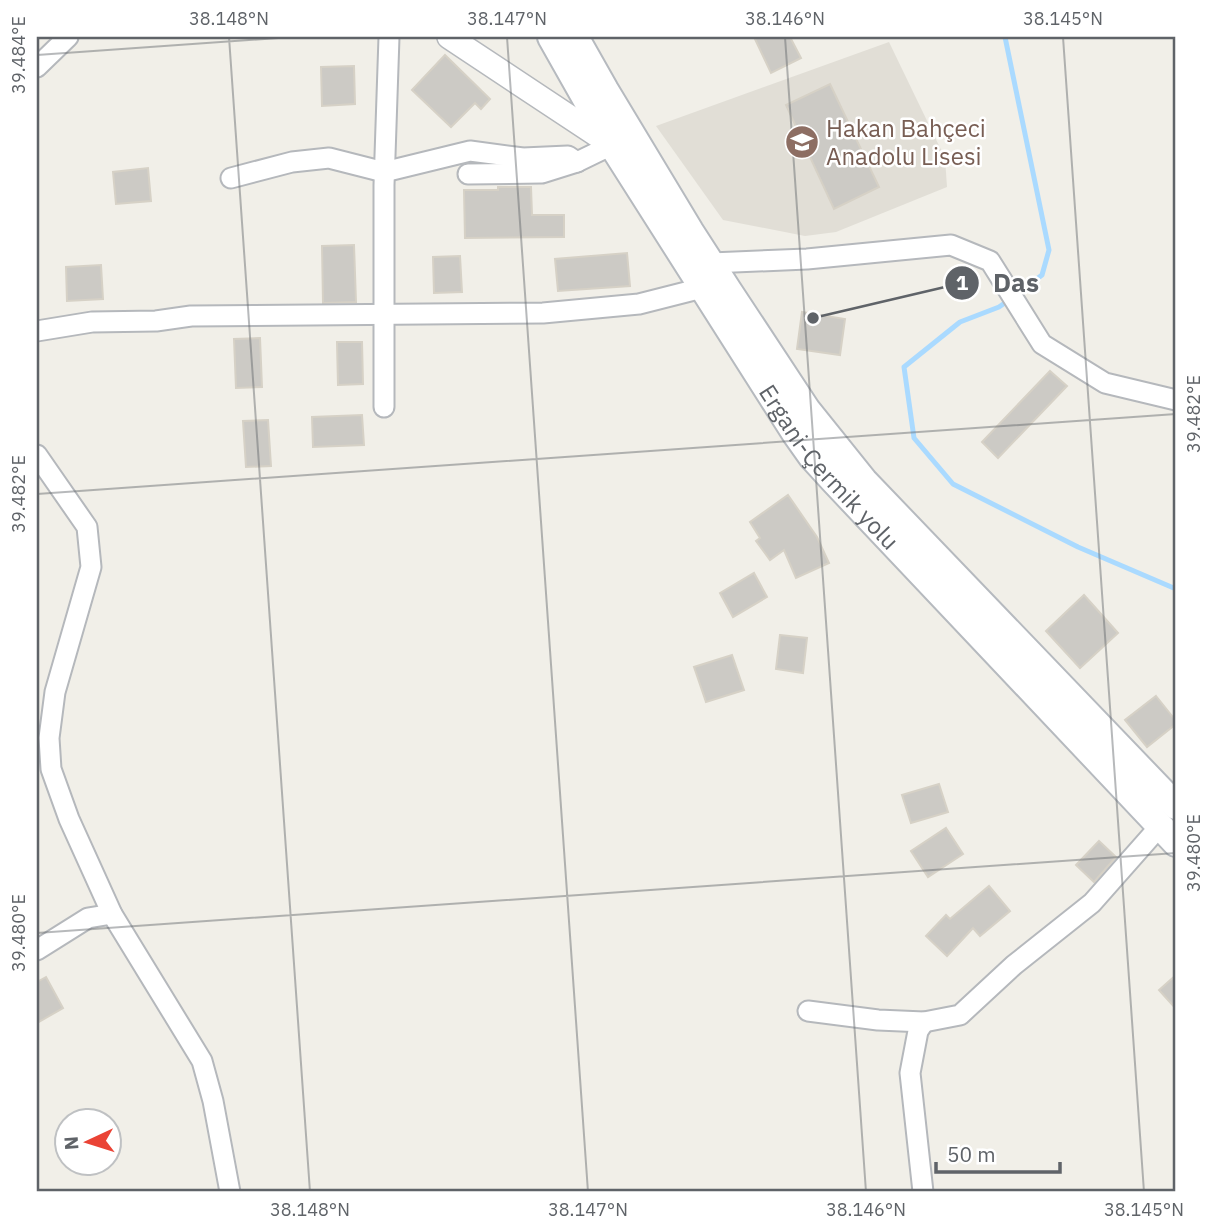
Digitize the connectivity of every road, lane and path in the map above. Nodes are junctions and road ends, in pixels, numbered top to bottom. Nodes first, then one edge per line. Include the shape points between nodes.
1 (68, 37) edge
2 (389, 37) edge
3 (449, 37) edge
4 (551, 37) edge
5 (575, 37) edge
6 (37, 67) edge
7 (612, 145) junction
8 (577, 162) junction
9 (384, 172) junction
10 (468, 174) dead end
11 (231, 178) dead end
12 (706, 276) junction
13 (384, 315) junction
14 (37, 331) edge
15 (1176, 400) edge
16 (384, 407) dead end
17 (37, 455) edge
18 (1171, 825) edge
19 (112, 914) junction
20 (37, 950) edge
21 (808, 1012) dead end
22 (924, 1022) junction
23 (230, 1192) edge
24 (923, 1192) edge

1 - 6 street
2 - 9 street
3 - 7 street
4 - 7 main road, Ergani-Çermik yolu
5 - 12 main road, Ergani-Çermik yolu
7 - 8 street
7 - 12 main road, Ergani-Çermik yolu
8 - 9 street via 568,156 523,158 470,151
8 - 10 street via 542,173
9 - 11 street via 329,158
9 - 13 street
12 - 13 street via 639,304 543,313
12 - 15 street via 807,259 951,245 990,261 1042,344 1105,383
12 - 18 main road, Ergani-Çermik yolu via 834,446
13 - 14 street via 191,316 92,322
13 - 16 street
17 - 19 street via 87,527 91,567 55,692 49,738 51,769
18 - 22 street via 1092,903 960,1015
19 - 20 street via 88,918
19 - 23 street via 202,1061
21 - 22 street
22 - 24 street via 918,1031 911,1073

